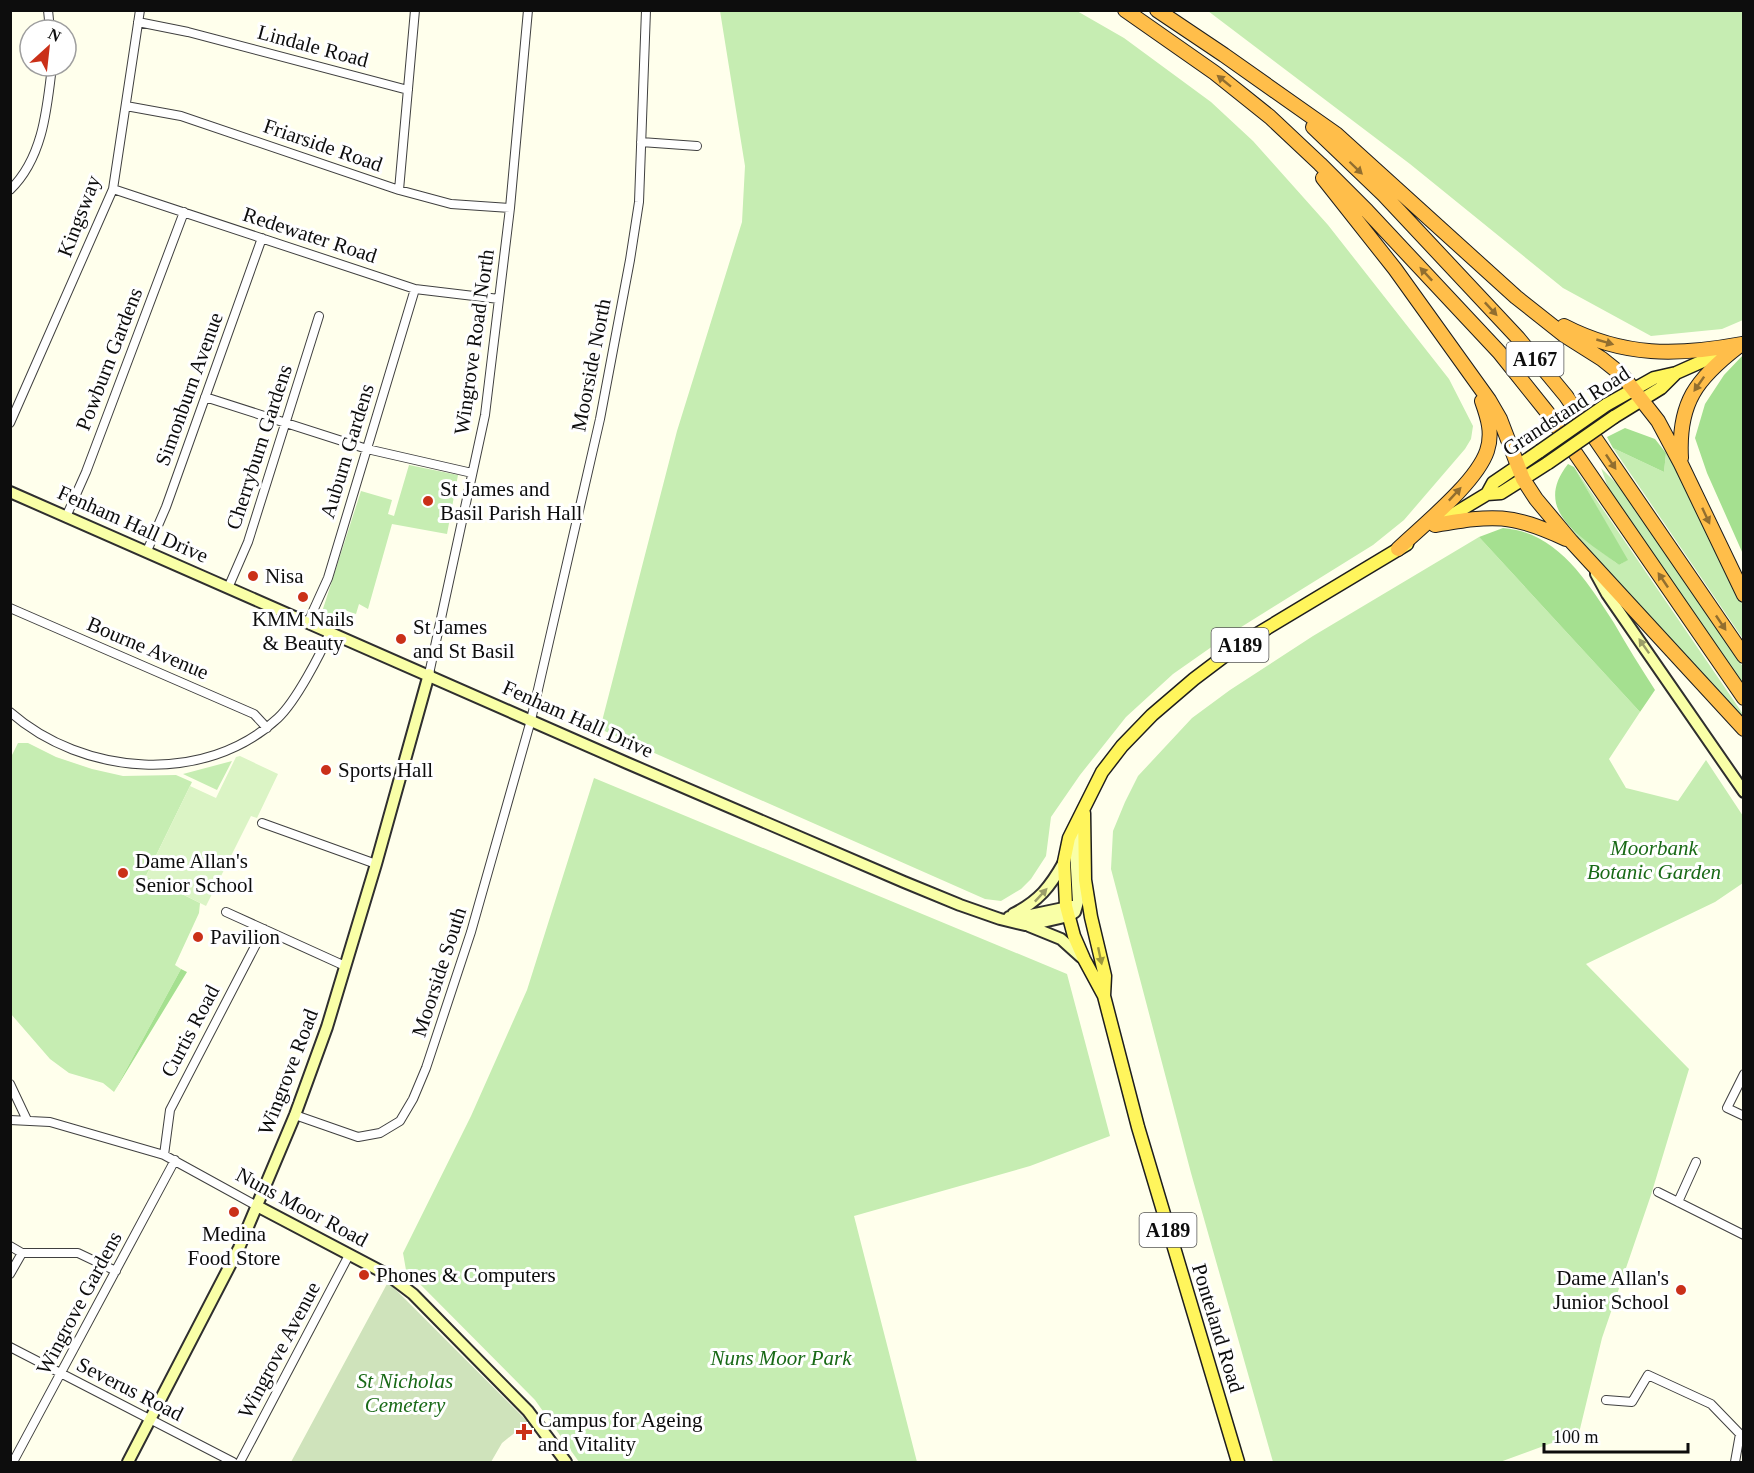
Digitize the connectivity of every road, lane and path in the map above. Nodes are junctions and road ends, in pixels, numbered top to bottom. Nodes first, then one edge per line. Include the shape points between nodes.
1 (140, 10) edge
2 (415, 10) edge
3 (528, 10) edge
4 (646, 10) edge
5 (1125, 10) edge
6 (1157, 10) edge
7 (138, 22) junction
8 (50, 78) edge
9 (408, 90) junction
10 (1283, 98) junction
11 (126, 106) junction
12 (1270, 117) junction
13 (641, 142) junction
14 (697, 146) dead end
15 (14, 180) edge
16 (113, 189) junction
17 (10, 190) edge
18 (399, 190) junction
19 (510, 208) junction
20 (184, 212) junction
21 (262, 238) junction
22 (416, 289) junction
23 (1516, 297) junction
24 (499, 300) junction
25 (319, 316) dead end
26 (1742, 343) edge
27 (1472, 374) junction
28 (1637, 394) junction
29 (205, 397) junction
30 (10, 423) edge
31 (286, 423) junction
32 (367, 449) junction
33 (1681, 464) junction
34 (472, 473) junction
35 (1520, 473) junction
36 (10, 492) edge
37 (66, 517) junction
38 (1435, 525) junction
39 (1571, 541) junction
40 (1398, 549) junction
41 (147, 551) junction
42 (1589, 561) junction
43 (228, 588) junction
44 (1743, 595) edge
45 (10, 608) edge
46 (308, 622) junction
47 (330, 632) junction
48 (1743, 656) edge
49 (429, 674) junction
50 (1743, 698) edge
51 (10, 712) edge
52 (531, 720) junction
53 (267, 728) junction
54 (1743, 729) edge
55 (1743, 792) edge
56 (1083, 817) junction
57 (262, 823) dead end
58 (1064, 862) junction
59 (376, 864) junction
60 (1071, 910) junction
61 (226, 912) dead end
62 (1091, 917) junction
63 (1003, 918) junction
64 (1024, 925) junction
65 (264, 929) junction
66 (1084, 959) junction
67 (345, 966) junction
68 (1104, 996) junction
69 (1743, 1074) edge
70 (10, 1084) edge
71 (295, 1115) junction
72 (1743, 1116) edge
73 (10, 1120) edge
74 (27, 1120) junction
75 (164, 1155) junction
76 (175, 1160) junction
77 (1696, 1162) dead end
78 (1658, 1192) dead end
79 (1678, 1202) junction
80 (257, 1206) junction
81 (1743, 1235) edge
82 (10, 1246) edge
83 (22, 1253) junction
84 (349, 1255) junction
85 (116, 1271) junction
86 (10, 1274) edge
87 (10, 1347) edge
88 (62, 1374) junction
89 (1606, 1400) dead end
90 (150, 1420) junction
91 (13, 1462) edge
92 (128, 1462) edge
93 (233, 1462) edge
94 (240, 1462) edge
95 (566, 1462) edge
96 (1238, 1462) edge
97 (1735, 1462) edge

1 - 7 street, Kingsway
2 - 9 street
3 - 19 street, Wingrove Road North
4 - 13 street, Moorside North
12 -> 5 highway, A167
6 - 10 highway, A167
7 - 9 street, Lindale Road
7 - 11 street, Kingsway
8 - 15 street via 35,152 28,168
9 - 18 street
10 - 23 highway via 1336,134
10 -> 48 highway, A167 via 1384,195 1518,338 1566,396
11 - 16 street, Kingsway
11 - 18 street, Friarside Road via 181,116
12 - 27 highway via 1362,226
50 -> 12 highway, A167 via 1547,412 1499,352 1367,211
13 - 14 street
13 - 52 street, Moorside North via 639,202 611,362
15 - 17 street
16 - 20 street, Redewater Road
16 - 30 street, Kingsway
18 - 19 street, Friarside Road via 451,204
19 - 24 street, Wingrove Road North
20 - 21 street, Redewater Road
20 - 37 street, Powburn Gardens
21 - 22 street, Redewater Road
21 - 29 street, Simonburn Avenue
22 - 24 street, Redewater Road
22 - 32 street, Auburn Gardens
23 -> 26 highway via 1578,333 1624,348 1680,353
23 - 28 highway via 1564,335 1613,366
24 - 34 street, Wingrove Road North via 485,416
25 - 31 street, Cherryburn Gardens
26 - 28 main road, Grandstand Road / A189 via 1676,373 1654,378
26 -> 33 highway via 1714,365 1692,394 1681,431
27 - 35 highway via 1500,418
40 -> 27 highway via 1456,494 1487,451 1488,418
28 - 33 highway via 1658,421
28 - 35 main road, Grandstand Road / A189, bridge via 1614,417 1548,463
28 - 35 main road, Grandstand Road / A189, bridge via 1606,405 1540,451
29 - 31 street
29 - 41 street, Simonburn Avenue
31 - 32 street
31 - 43 street, Cherryburn Gardens via 248,542
32 - 34 street
32 - 46 street, Auburn Gardens via 328,578
33 -> 44 highway
34 - 49 street, Wingrove Road North
35 - 38 main road, Grandstand Road / A189 via 1493,483 1487,494
35 - 39 highway
36 - 37 street, Fenham Hall Drive
37 - 41 street, Fenham Hall Drive
38 - 39 highway via 1503,517
38 - 40 main road, Grandstand Road / A189
39 - 42 highway
40 - 56 main road, Grandstand Road / A189 via 1239,645 1194,679 1113,756 1094,786
41 - 43 street, Fenham Hall Drive
42 - 54 highway
55 -> 42 street via 1607,594
43 - 46 street, Fenham Hall Drive
45 - 53 street, Bourne Avenue via 254,714
46 - 47 street, Fenham Hall Drive
47 - 49 street, Fenham Hall Drive
47 - 53 street via 288,706
49 - 52 street, Fenham Hall Drive
49 - 59 street, Wingrove Road
51 - 53 street via 36,732 66,747 145,766 206,758 236,747
52 - 63 street, Fenham Hall Drive via 904,882
52 - 71 street, Moorside South via 471,932 426,1068 400,1121 380,1133 358,1137
56 - 58 main road, Ponteland Road / A189 via 1069,838
56 - 60 street
56 - 62 main road, Ponteland Road / A189 via 1085,880
57 - 59 street
58 - 60 main road, Ponteland Road / A189
63 -> 58 street via 1037,900
59 - 67 street, Wingrove Road
60 - 62 street
60 - 63 street, Fenham Hall Drive
60 - 64 street, Fenham Hall Drive
60 - 66 main road, Ponteland Road / A189 via 1077,945
61 - 65 street
62 -> 68 main road, Ponteland Road / A189 via 1105,976
63 - 64 street, Fenham Hall Drive
64 - 66 street via 1056,936
65 - 67 street
65 - 75 street, Curtis Road via 170,1110
66 - 68 main road, Ponteland Road / A189
67 - 71 street, Wingrove Road
68 - 96 main road, Ponteland Road / A189 via 1138,1127
69 - 72 street via 1727,1108
70 - 74 street
71 - 80 street, Wingrove Road
73 - 74 street, Nuns Moor Road
74 - 75 street, Nuns Moor Road via 50,1122
75 - 76 street, Nuns Moor Road
76 - 80 street, Nuns Moor Road
76 - 85 street, Wingrove Gardens
77 - 79 street
78 - 79 street
79 - 81 street
80 - 84 street, Nuns Moor Road
80 - 90 street, Wingrove Road
82 - 83 street
83 - 85 street via 78,1253
83 - 86 street
84 - 94 street, Wingrove Avenue
84 - 95 street, Nuns Moor Road via 388,1275 413,1294 528,1410
85 - 88 street, Wingrove Gardens
87 - 88 street, Severus Road
88 - 90 street, Severus Road
88 - 91 street, Wingrove Gardens
89 - 97 street via 1632,1402 1648,1375 1711,1404 1740,1434
90 - 92 street, Wingrove Road
90 - 93 street, Severus Road

